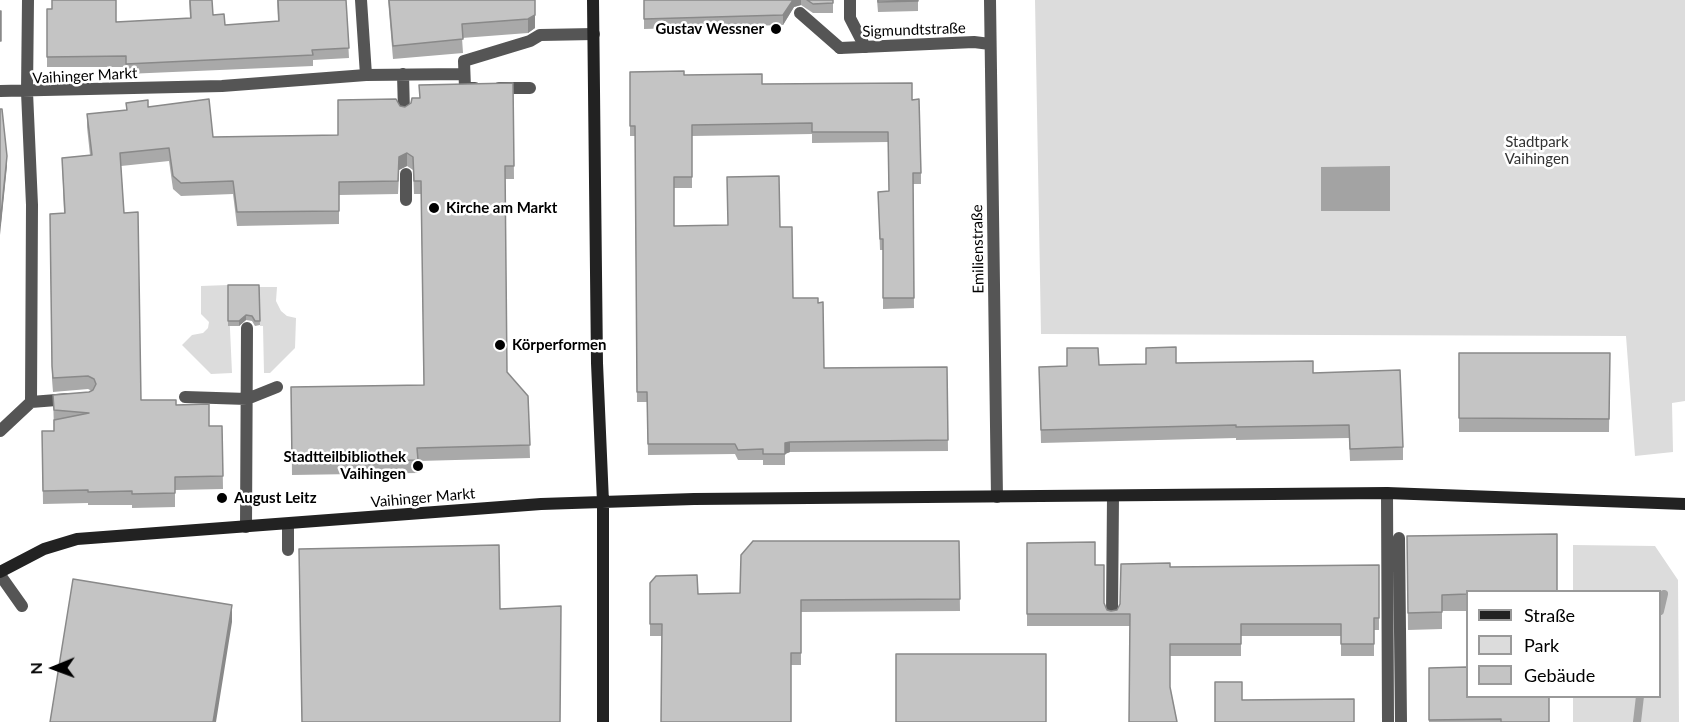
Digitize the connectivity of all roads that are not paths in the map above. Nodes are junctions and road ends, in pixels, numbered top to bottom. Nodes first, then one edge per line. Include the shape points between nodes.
1 (28, 0) edge
2 (361, 0) edge
3 (593, 0) edge
4 (850, 0) edge
5 (990, 0) edge
6 (800, 13) dead end
7 (594, 34) junction
8 (990, 44) junction
9 (866, 46) junction
10 (403, 74) junction
11 (463, 74) junction
12 (366, 75) junction
13 (530, 88) dead end
14 (0, 91) edge
15 (27, 92) junction
16 (404, 112) edge
17 (406, 174) edge
18 (406, 200) dead end
19 (247, 328) dead end
20 (277, 387) dead end
21 (185, 397) dead end
22 (77, 398) edge
23 (247, 399) junction
24 (31, 402) junction
25 (0, 431) edge
26 (1387, 493) junction
27 (1113, 496) junction
28 (997, 497) junction
29 (603, 502) junction
30 (1685, 504) edge
31 (288, 524) junction
32 (246, 526) junction
33 (1399, 538) dead end
34 (288, 550) dead end
35 (0, 574) edge
36 (22, 606) dead end
37 (1112, 615) edge
38 (603, 722) edge
39 (1388, 722) edge
40 (1401, 722) edge

1 - 15 street
2 - 12 street
3 - 7 main road
4 - 9 street via 850,18
5 - 8 street, Emilienstraße
6 - 9 street, Sigmundtstraße via 840,48
7 - 11 street via 540,35 464,61
7 - 29 main road via 597,363
8 - 9 street, Sigmundtstraße
8 - 28 street, Emilienstraße
10 - 11 street, Vaihinger Markt
10 - 12 street, Vaihinger Markt
10 - 16 street
11 - 13 street via 465,88
12 - 15 street, Vaihinger Markt via 222,86
14 - 15 street
15 - 24 street, Vaihinger Markt via 32,205
17 - 18 street
19 - 23 street
20 - 23 street
21 - 23 street
22 - 24 street
23 - 32 street
24 - 25 street
26 - 27 main road, Vaihinger Markt
26 - 30 main road, Vaihinger Markt
26 - 39 street
27 - 28 main road, Vaihinger Markt
27 - 37 street
28 - 29 main road, Vaihinger Markt
29 - 31 main road, Vaihinger Markt
29 - 38 main road
31 - 32 main road, Vaihinger Markt
31 - 34 street
32 - 35 main road, Vaihinger Markt via 77,539 44,549
33 - 40 street
35 - 36 street

